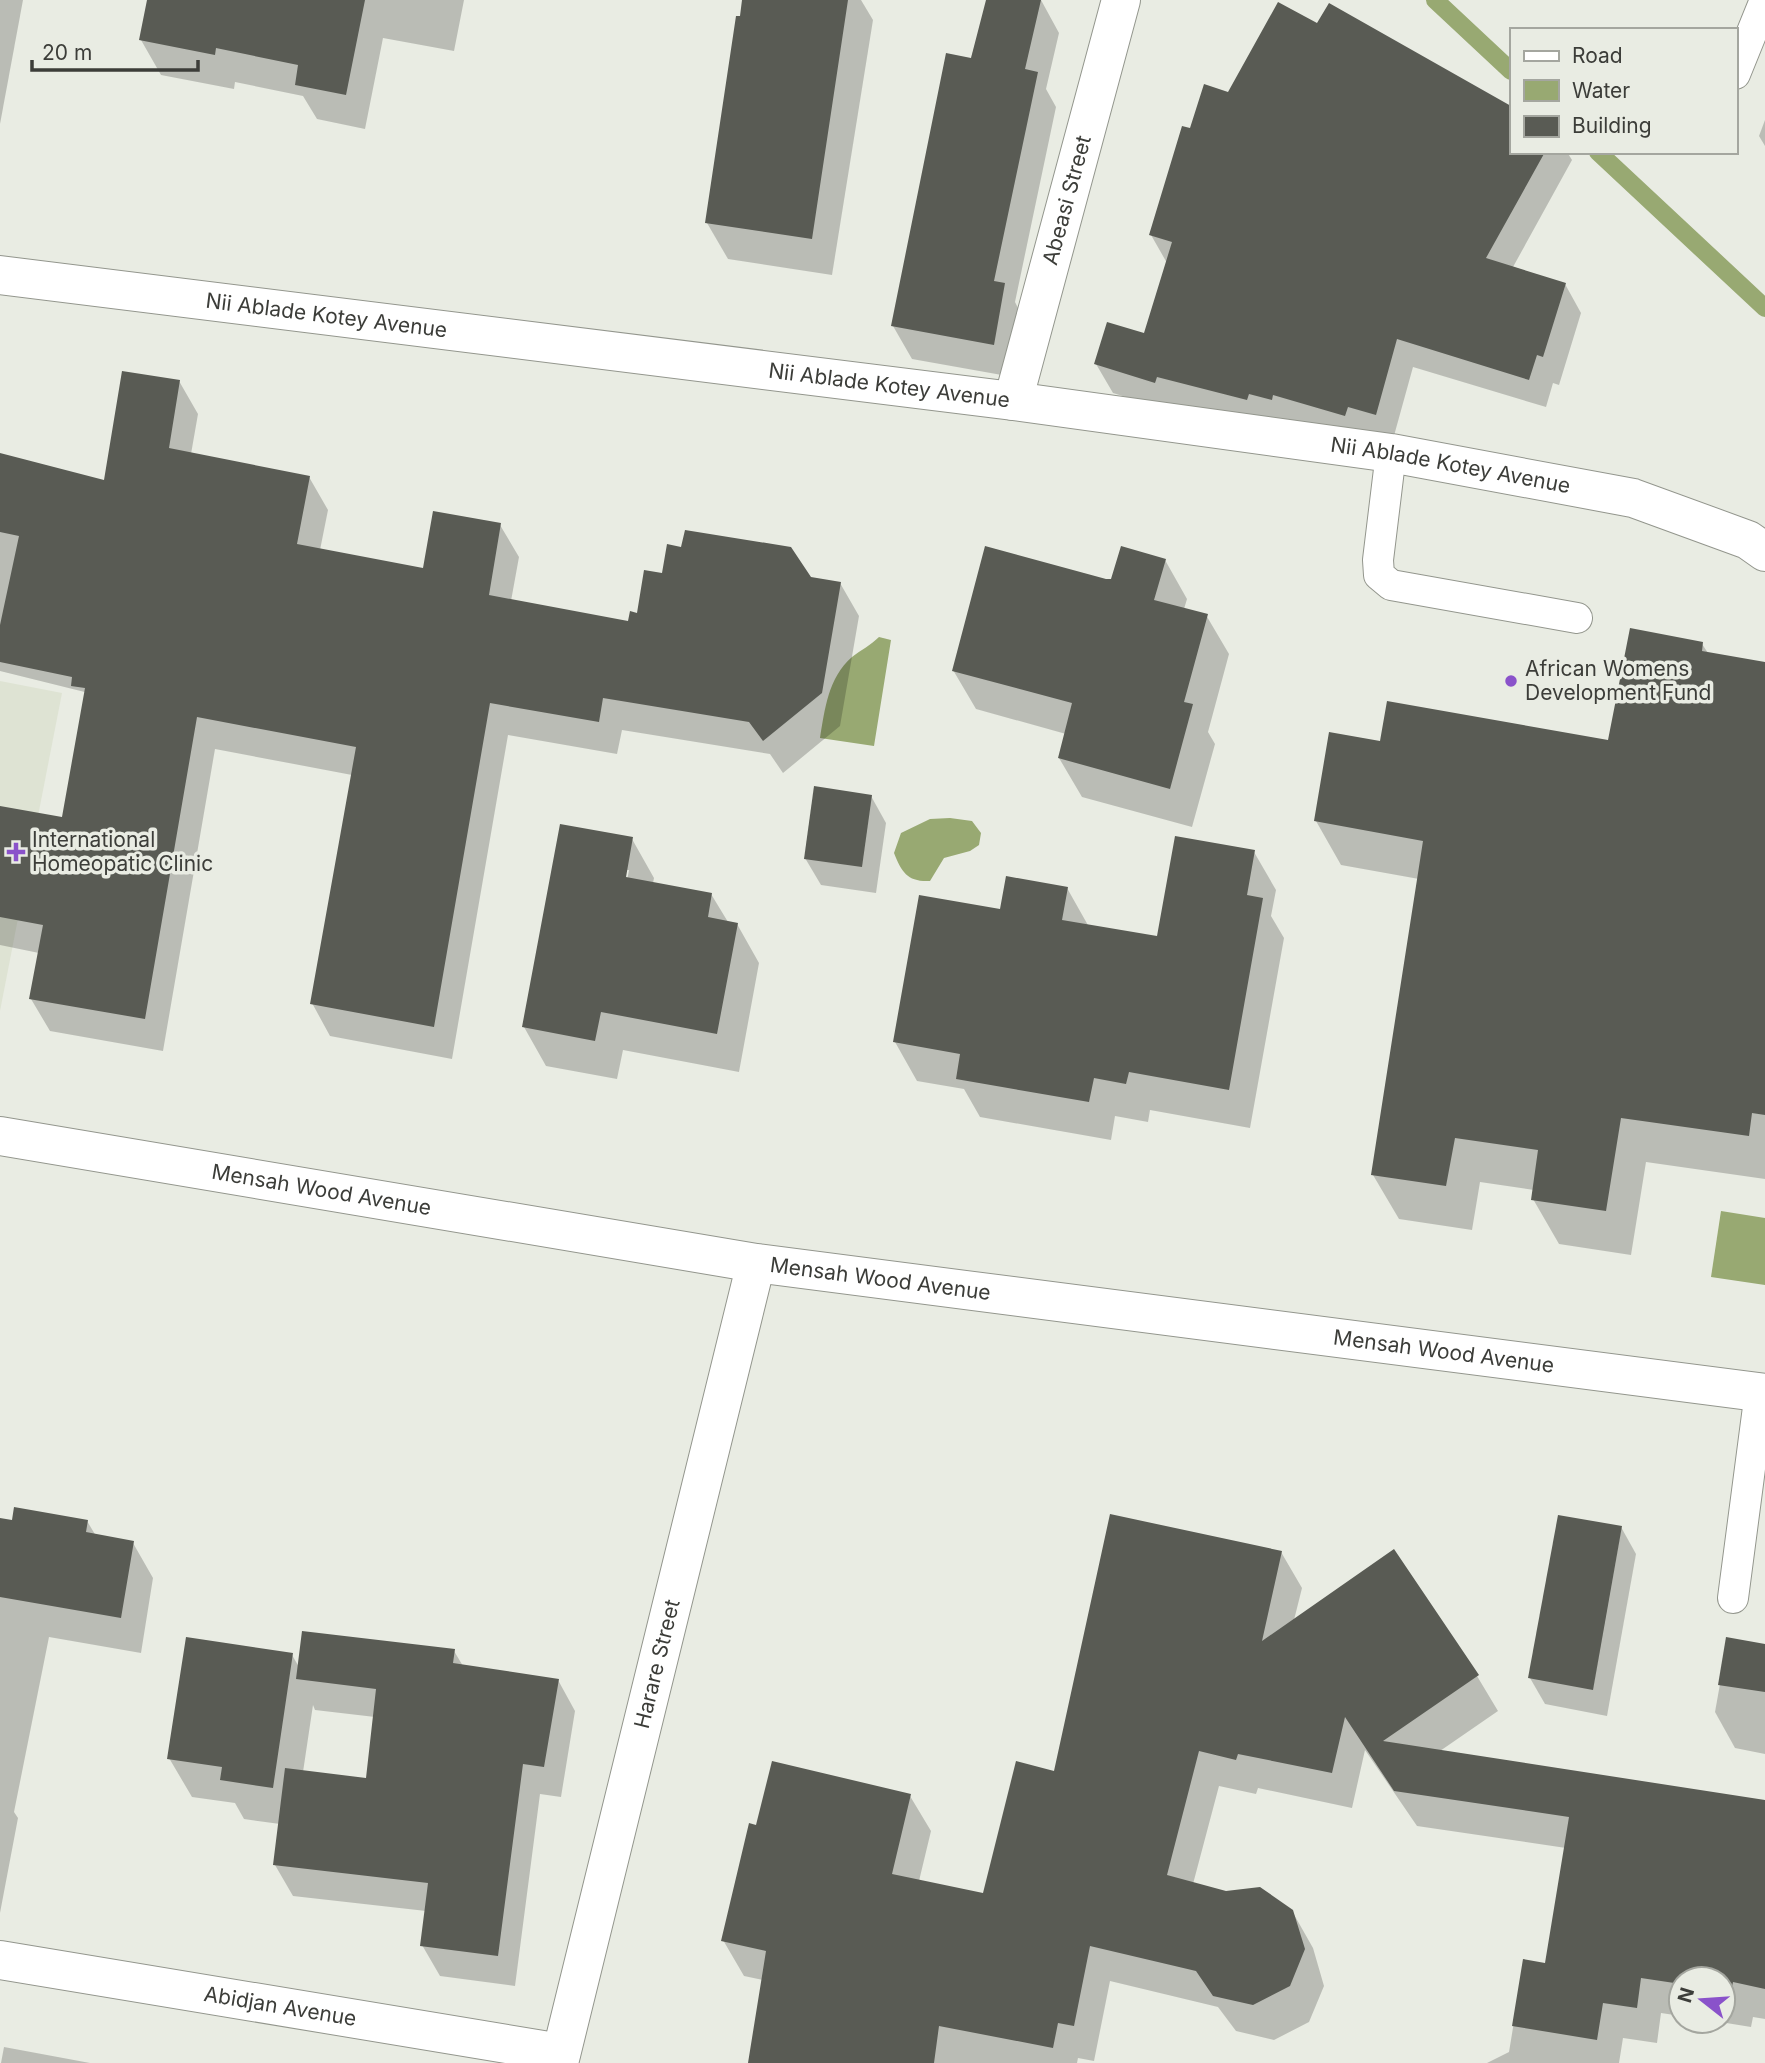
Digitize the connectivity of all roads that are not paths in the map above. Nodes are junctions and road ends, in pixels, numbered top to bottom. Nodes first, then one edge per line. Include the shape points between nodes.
1 (1121, 0) edge
2 (1765, 0) edge
3 (1737, 69) edge
4 (0, 275) edge
5 (1013, 401) junction
6 (1391, 453) junction
7 (1765, 552) edge
8 (1577, 618) dead end
9 (0, 1136) edge
10 (756, 1263) junction
11 (1762, 1393) edge
12 (1732, 1598) dead end
13 (0, 1960) edge
14 (560, 2058) edge

1 - 5 street, Abeasi Street
2 - 3 lane
4 - 5 street, Nii Ablade Kotey Avenue
5 - 6 street, Nii Ablade Kotey Avenue
6 - 7 street, Nii Ablade Kotey Avenue via 1633,498 1748,540
6 - 8 lane via 1379,575 1391,585
9 - 10 street, Mensah Wood Avenue
10 - 11 street, Mensah Wood Avenue
10 - 14 street, Harare Street
11 - 12 lane
13 - 14 street, Abidjan Avenue

